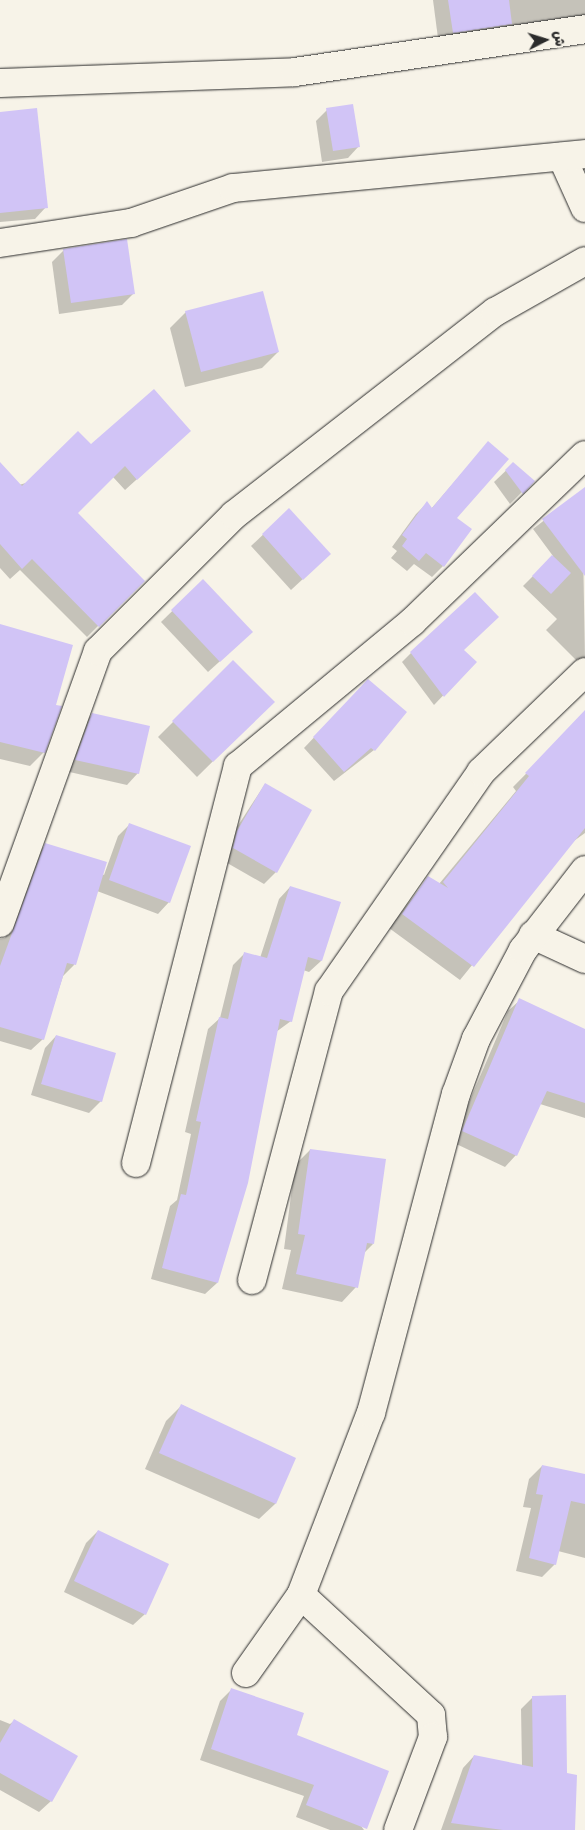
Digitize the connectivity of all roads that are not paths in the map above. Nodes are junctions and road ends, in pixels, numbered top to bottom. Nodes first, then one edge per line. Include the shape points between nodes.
1 (585, 29) edge
2 (0, 82) edge
3 (574, 155) edge
4 (585, 208) edge
5 (0, 243) edge
6 (585, 261) edge
7 (585, 455) edge
8 (585, 672) edge
9 (585, 870) edge
10 (0, 923) edge
11 (533, 935) junction
12 (585, 959) edge
13 (136, 1163) dead end
14 (252, 1280) dead end
15 (301, 1595) junction
16 (246, 1673) dead end
17 (398, 1830) edge

1 - 2 street via 295,72
3 - 4 street
3 - 5 street via 233,188 130,223
6 - 10 street via 495,312 234,515 98,651
7 - 13 street via 412,622 238,766
8 - 14 street via 481,772 329,991
9 - 11 street
11 - 12 street
11 - 15 street via 489,1011 456,1094 371,1414
15 - 16 street
15 - 17 street via 431,1715 433,1737

